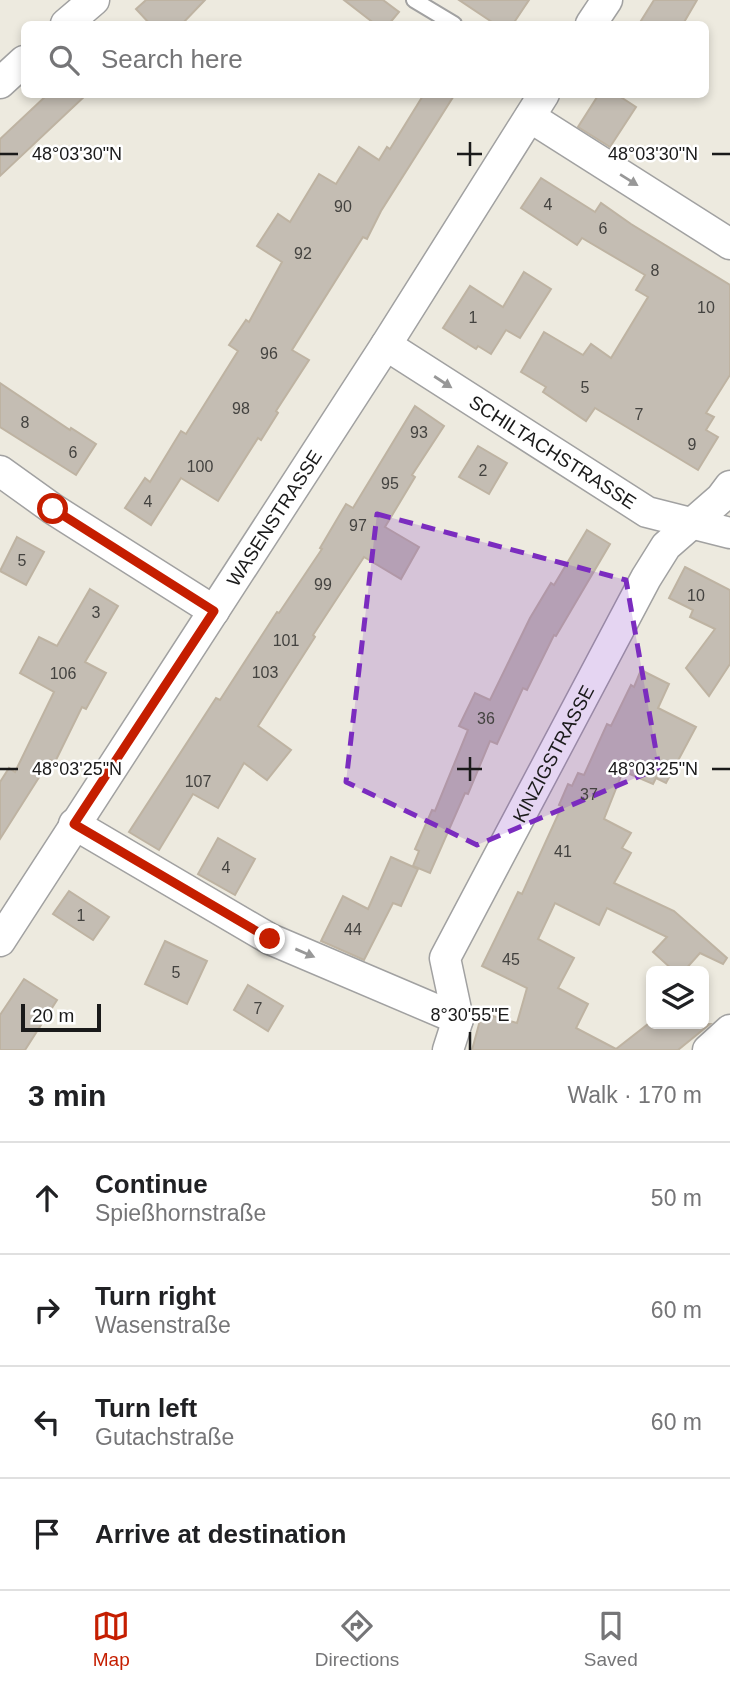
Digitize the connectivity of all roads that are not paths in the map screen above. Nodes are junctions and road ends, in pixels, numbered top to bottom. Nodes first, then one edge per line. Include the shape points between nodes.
1 (94, 0) edge
2 (414, 0) edge
3 (607, 0) edge
4 (70, 21) edge
5 (449, 21) edge
6 (592, 21) edge
7 (21, 64) edge
8 (0, 83) edge
9 (537, 106) edge
10 (730, 244) edge
11 (386, 345) junction
12 (0, 471) edge
13 (730, 486) edge
14 (691, 523) junction
15 (730, 533) edge
16 (214, 611) junction
17 (74, 824) junction
18 (0, 941) edge
19 (458, 1019) junction
20 (730, 1030) edge
21 (448, 1050) edge
22 (708, 1050) edge

1 - 4 street
2 - 5 lane
3 - 6 street
7 - 8 street
9 -> 10 street
9 - 11 street, WASENSTRASSE
11 -> 14 street, SCHILTACHSTRASSE via 647,512
11 - 16 street, WASENSTRASSE
12 - 16 street
13 - 14 street, KINZIGSTRASSE
14 - 15 street, SCHILTACHSTRASSE
14 - 19 street, KINZIGSTRASSE via 666,546 646,578 444,958
16 - 17 street, WASENSTRASSE
17 - 18 street, WASENSTRASSE
17 -> 19 street via 270,939
19 - 21 street
20 - 22 street

